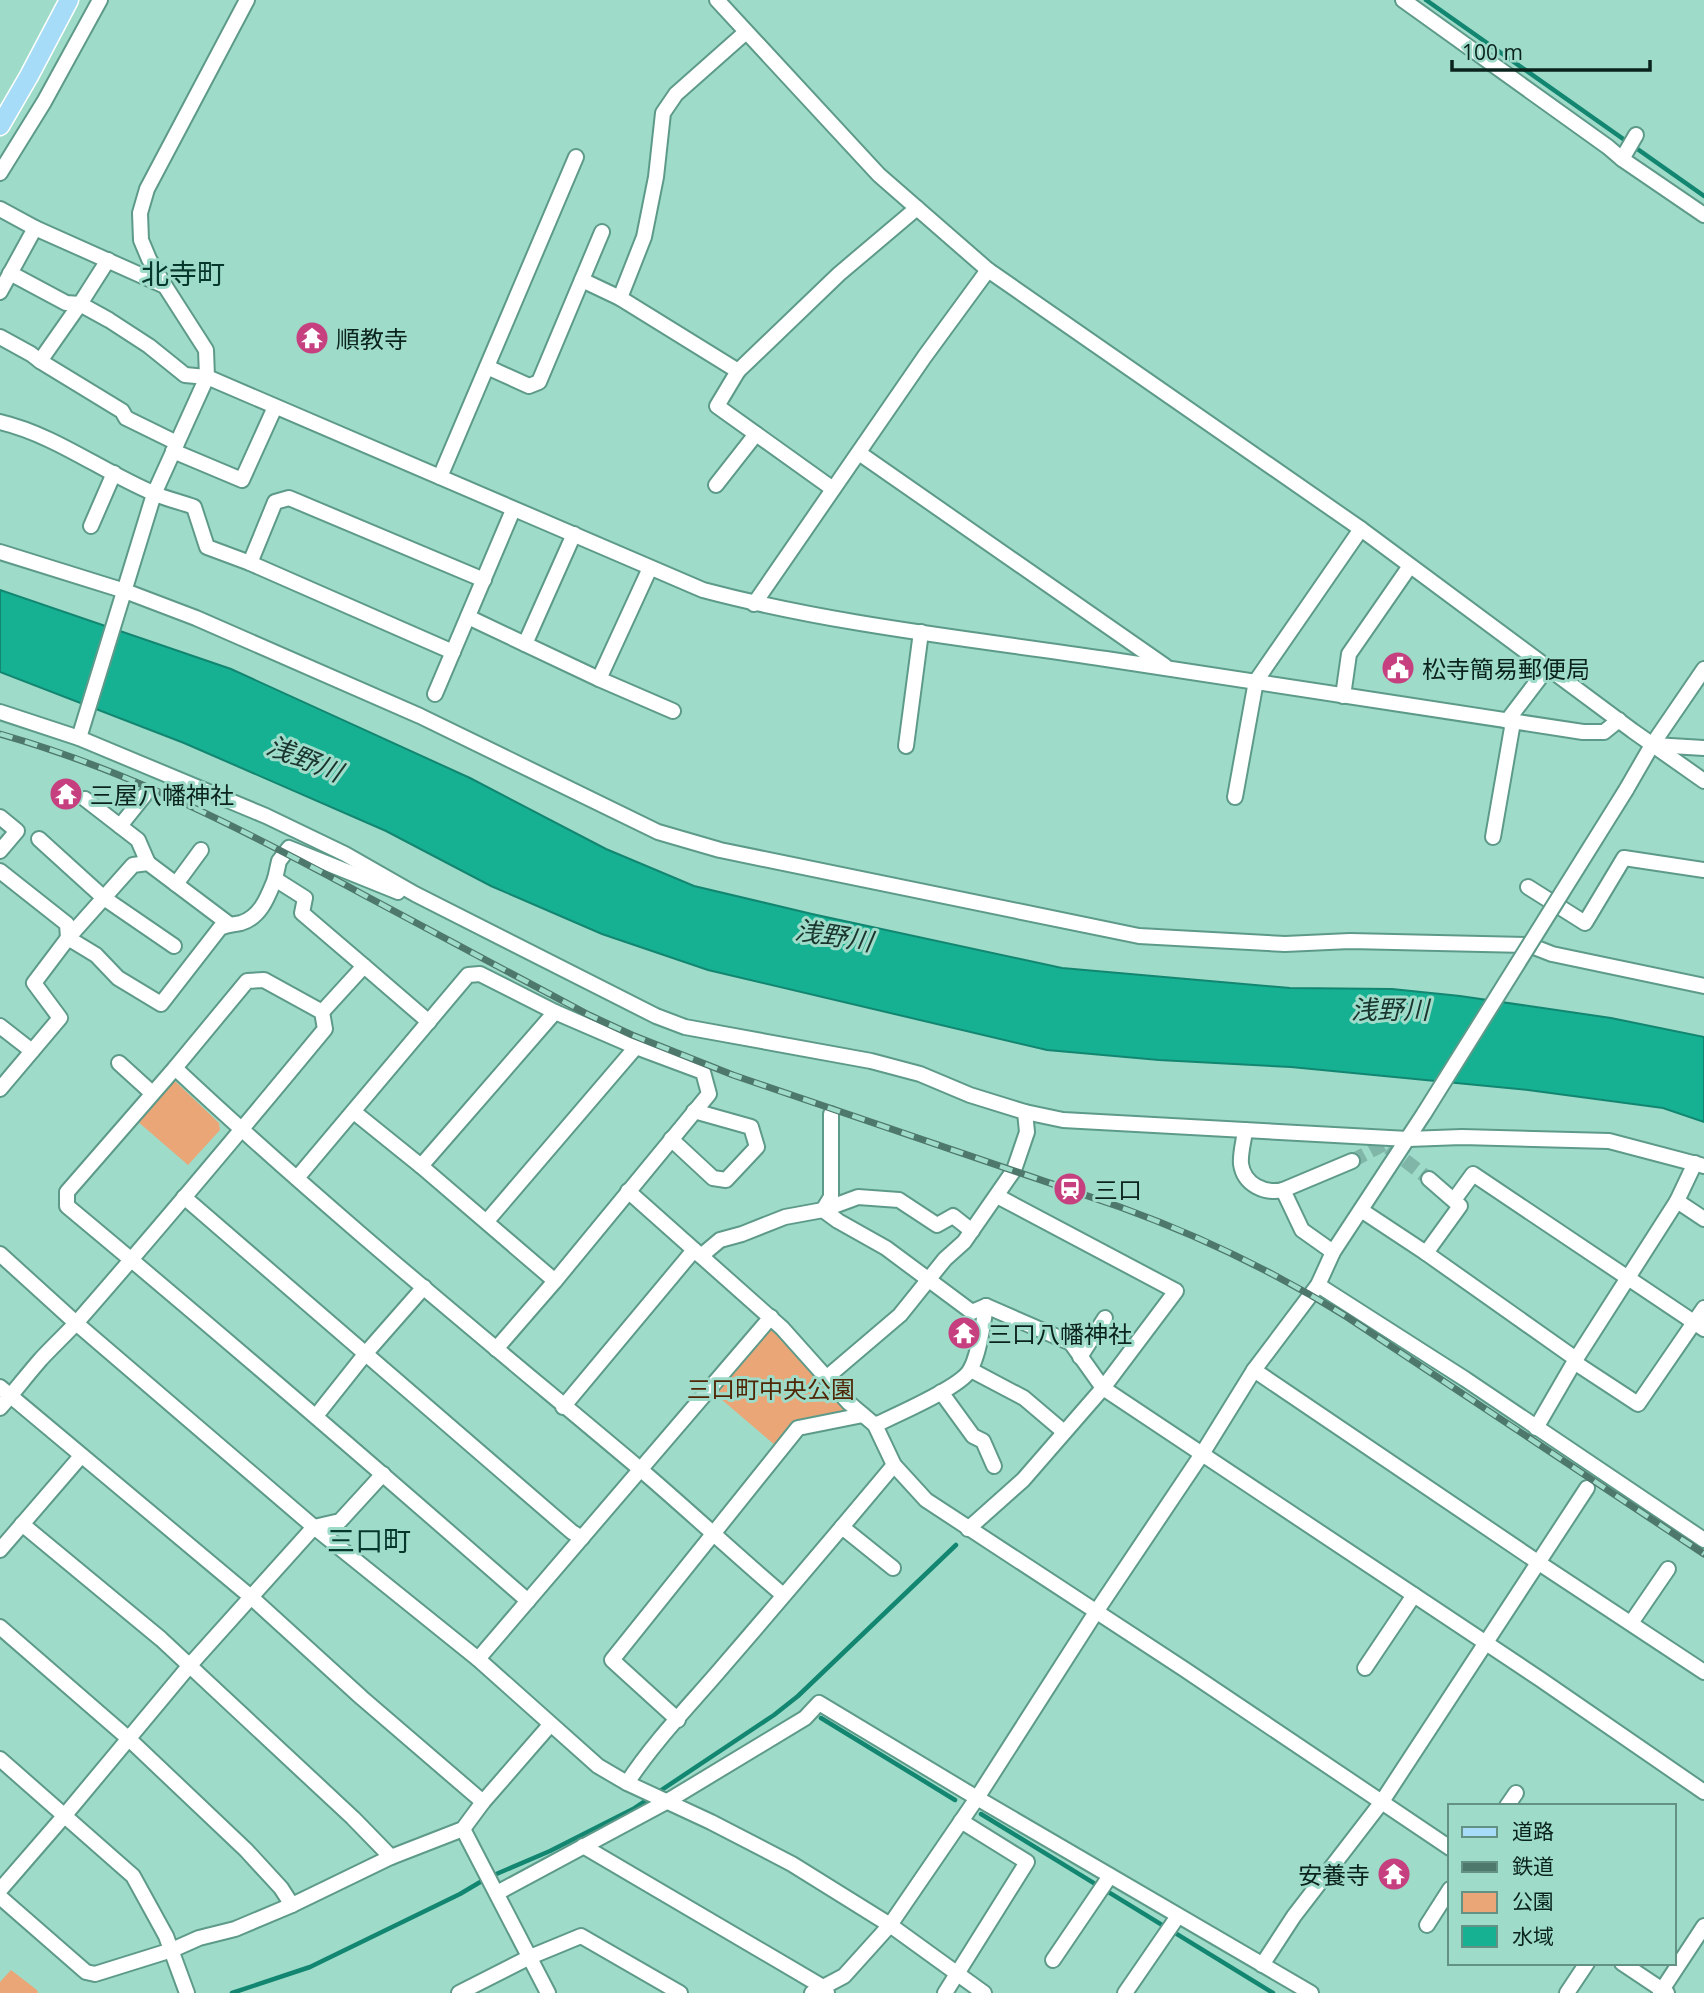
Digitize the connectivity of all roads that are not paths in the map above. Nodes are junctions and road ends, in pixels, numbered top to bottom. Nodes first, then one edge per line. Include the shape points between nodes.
1 (69, 0) edge
2 (100, 0) edge
3 (247, 0) edge
4 (717, 0) edge
5 (1403, 0) edge
6 (746, 32) junction
7 (0, 127) edge
8 (1636, 135) dead end
9 (576, 157) dead end
10 (1624, 157) junction
11 (0, 173) edge
12 (917, 208) junction
13 (0, 209) edge
14 (1704, 215) edge
15 (35, 228) junction
16 (602, 232) dead end
17 (108, 260) junction
18 (988, 270) junction
19 (10, 273) junction
20 (582, 281) junction
21 (165, 286) junction
22 (0, 292) edge
23 (620, 298) junction
24 (80, 304) junction
25 (0, 337) edge
26 (40, 361) junction
27 (487, 367) junction
28 (738, 371) junction
29 (207, 377) junction
30 (275, 407) junction
31 (0, 422) edge
32 (756, 434) junction
33 (175, 447) junction
34 (859, 453) junction
35 (114, 473) junction
36 (440, 477) junction
37 (716, 485) dead end
38 (833, 489) junction
39 (154, 494) junction
40 (513, 510) junction
41 (91, 526) dead end
42 (1361, 529) junction
43 (574, 534) junction
44 (0, 552) edge
45 (250, 563) junction
46 (1410, 566) junction
47 (650, 568) junction
48 (484, 580) junction
49 (125, 591) junction
50 (754, 604) junction
51 (468, 617) junction
52 (921, 632) junction
53 (525, 644) junction
54 (453, 652) junction
55 (1548, 667) junction
56 (1167, 668) junction
57 (1704, 669) edge
58 (599, 679) junction
59 (1256, 681) junction
60 (435, 694) dead end
61 (1343, 696) junction
62 (673, 710) dead end
63 (0, 712) edge
64 (1619, 720) junction
65 (1510, 722) junction
66 (79, 738) junction
67 (1652, 745) junction
68 (906, 746) dead end
69 (1704, 747) edge
70 (1704, 781) edge
71 (144, 796) dead end
72 (1236, 797) dead end
73 (85, 799) dead end
74 (0, 817) edge
75 (120, 826) junction
76 (1493, 837) dead end
77 (39, 839) dead end
78 (0, 850) edge
79 (201, 850) dead end
80 (148, 863) junction
81 (1704, 870) edge
82 (0, 871) edge
83 (275, 879) junction
84 (176, 884) junction
85 (1528, 887) dead end
86 (415, 894) junction
87 (104, 898) junction
88 (229, 924) junction
89 (68, 938) junction
90 (174, 946) dead end
91 (364, 966) junction
92 (1704, 986) edge
93 (555, 1012) junction
94 (322, 1013) junction
95 (429, 1022) junction
96 (0, 1026) edge
97 (636, 1046) junction
98 (32, 1051) junction
99 (119, 1063) dead end
100 (175, 1068) junction
101 (0, 1089) edge
102 (152, 1093) junction
103 (694, 1111) junction
104 (354, 1112) junction
105 (1025, 1112) junction
106 (831, 1114) dead end
107 (241, 1130) junction
108 (1245, 1130) junction
109 (671, 1139) junction
110 (1408, 1139) junction
111 (1352, 1161) tunnel mouth
112 (1700, 1164) edge
113 (421, 1166) junction
114 (297, 1178) junction
115 (1429, 1179) tunnel mouth
116 (1283, 1190) junction
117 (628, 1191) junction
118 (997, 1196) junction
119 (184, 1197) junction
120 (1454, 1200) junction
121 (1677, 1201) junction
122 (823, 1210) junction
123 (1361, 1210) junction
124 (1704, 1219) edge
125 (487, 1221) junction
126 (972, 1231) junction
127 (1333, 1252) junction
128 (698, 1253) junction
129 (1426, 1253) junction
130 (0, 1254) edge
131 (131, 1259) junction
132 (1627, 1277) junction
133 (555, 1281) junction
134 (928, 1281) junction
135 (1318, 1285) junction
136 (424, 1287) junction
137 (985, 1306) junction
138 (1704, 1308) edge
139 (771, 1317) junction
140 (1105, 1318) dead end
141 (76, 1323) junction
142 (1699, 1325) edge
143 (496, 1349) junction
144 (366, 1353) junction
145 (1080, 1357) junction
146 (1575, 1361) junction
147 (971, 1370) junction
148 (1254, 1370) junction
149 (827, 1378) junction
150 (1102, 1388) junction
151 (5, 1391) edge
152 (941, 1392) junction
153 (563, 1406) junction
154 (0, 1408) edge
155 (863, 1415) junction
156 (316, 1416) junction
157 (875, 1425) junction
158 (1536, 1428) junction
159 (1064, 1432) junction
160 (1202, 1454) junction
161 (81, 1456) junction
162 (894, 1465) junction
163 (994, 1465) dead end
164 (641, 1470) junction
165 (383, 1474) junction
166 (1587, 1488) dead end
167 (22, 1524) junction
168 (313, 1527) junction
169 (842, 1527) junction
170 (968, 1529) junction
171 (712, 1534) junction
172 (582, 1538) junction
173 (1704, 1539) edge
174 (0, 1550) edge
175 (1539, 1563) junction
176 (893, 1569) dead end
177 (1668, 1569) dead end
178 (783, 1595) junction
179 (1413, 1595) junction
180 (251, 1597) junction
181 (528, 1601) junction
182 (1096, 1612) junction
183 (1631, 1623) junction
184 (0, 1627) edge
185 (1486, 1644) junction
186 (478, 1659) junction
187 (190, 1665) junction
188 (1364, 1668) dead end
189 (1704, 1672) edge
190 (677, 1720) junction
191 (551, 1725) junction
192 (129, 1739) junction
193 (0, 1759) edge
194 (627, 1783) junction
195 (1704, 1792) edge
196 (1516, 1793) dead end
197 (976, 1798) junction
198 (664, 1800) junction
199 (483, 1802) junction
200 (1381, 1803) junction
201 (1508, 1804) edge
202 (65, 1815) junction
203 (961, 1821) junction
204 (463, 1829) junction
205 (583, 1846) junction
206 (1448, 1848) edge
207 (391, 1857) junction
208 (1105, 1884) junction
209 (0, 1890) edge
210 (496, 1890) junction
211 (1448, 1892) edge
212 (0, 1897) edge
213 (292, 1905) junction
214 (1173, 1924) junction
215 (890, 1925) junction
216 (1427, 1925) dead end
217 (1704, 1926) edge
218 (172, 1950) junction
219 (530, 1957) junction
220 (1053, 1960) dead end
221 (1262, 1965) junction
222 (1586, 1965) edge
223 (1625, 1965) edge
224 (958, 1975) junction
225 (821, 1991) edge
226 (1663, 1992) edge
227 (187, 1993) edge
228 (459, 1993) edge
229 (548, 1993) edge
230 (680, 1993) edge
231 (945, 1993) edge
232 (984, 1993) edge
233 (1125, 1993) edge
234 (1311, 1993) edge
235 (1567, 1993) edge

1 - 7 main road
2 - 11 street
3 - 21 street via 147,188 140,213 141,240
4 - 6 street
5 - 10 street
6 - 12 street via 879,175
6 - 23 street via 676,94 663,113 644,237
8 - 10 street
9 - 27 street
10 - 14 street
12 - 18 street
12 - 28 street via 839,274
13 - 15 street
15 - 17 street
15 - 19 street
16 - 20 street
17 - 21 street
17 - 24 street
18 - 34 street
18 - 42 street
19 - 22 street
19 - 24 street via 66,303
20 - 23 street
20 - 27 street via 539,382 529,386
21 - 29 street via 206,350
23 - 28 street
24 - 26 street
24 - 29 street via 149,346 185,375
25 - 26 street
26 - 33 street
27 - 36 street
28 - 32 street via 718,406
29 - 30 street
29 - 33 street
30 - 33 street via 242,480
30 - 36 street
31 - 35 street
32 - 37 street
32 - 38 street
33 - 39 street
34 - 38 street
34 - 56 street
35 - 39 street
35 - 41 street
36 - 40 street
38 - 50 street
39 - 45 street via 194,506 207,547
39 - 49 street
40 - 43 street
40 - 48 street
42 - 46 street
42 - 59 street
43 - 47 street
43 - 53 street
44 - 49 street
45 - 48 street via 275,502 289,499
45 - 54 street
46 - 55 street
46 - 61 street via 1349,654
47 - 50 street
47 - 58 street
48 - 51 street
49 - 66 street
49 - 92 street via 420,716 659,832 720,850 1139,936 1285,944 1530,945 1552,954
50 - 52 street
51 - 53 street
51 - 54 street
52 - 56 street
52 - 68 street
53 - 58 street
54 - 60 street
55 - 64 street
55 - 65 street
56 - 59 street
57 - 67 street
58 - 62 street
59 - 61 street
59 - 72 street
61 - 65 street
63 - 66 street
64 - 65 street via 1604,732
64 - 67 street
65 - 76 street
66 - 86 street via 266,816
67 - 69 street
67 - 70 street
67 - 110 street, bridge
71 - 75 street
73 - 75 street
74 - 78 street via 17,831
75 - 80 street via 138,840
77 - 87 street
79 - 84 street
80 - 84 street
80 - 87 street via 134,865
81 - 85 street via 1624,858 1585,923
82 - 89 street via 67,924
83 - 86 street via 279,861 289,848 402,894
83 - 88 street via 256,915
83 - 91 street via 305,898 302,913
84 - 88 street
86 - 105 street via 685,1027 871,1061
87 - 89 street
87 - 90 street
88 - 89 street via 220,928 161,1004 117,978 96,955
89 - 98 street via 34,982 60,1018
91 - 94 street
91 - 95 street
93 - 95 street via 480,974 468,975
93 - 97 street
93 - 113 street
94 - 100 street via 264,980 247,981
94 - 107 street via 325,1029
95 - 104 street
96 - 98 street
97 - 103 street via 703,1072 709,1094
97 - 125 street
98 - 101 street
99 - 102 street
100 - 102 street
100 - 107 street
102 - 131 street via 67,1192 67,1206
103 - 109 street
103 - 109 street via 751,1127 757,1147 726,1180 713,1178
104 - 113 street
104 - 114 street
105 - 108 street via 1063,1120
105 - 118 street via 1027,1132 1014,1170
106 - 122 street via 831,1198
107 - 114 street
107 - 119 street
108 - 110 street
108 - 116 street via 1241,1164 1245,1175 1263,1190
109 - 117 street
110 - 112 street via 1462,1136 1609,1141
110 - 123 street
111 - 116 street
112 - 121 street
113 - 125 street
114 - 136 street
115 - 120 street
116 - 127 street via 1302,1230
117 - 128 street
117 - 133 street
118 - 126 street
118 - 150 street via 1176,1291
119 - 131 street
119 - 144 street
120 - 129 street via 1460,1206
120 - 132 street via 1473,1174
121 - 124 street
121 - 132 street
122 - 126 street via 858,1197 899,1200 937,1225 953,1216
122 - 128 street via 785,1217 720,1240
122 - 134 street via 886,1248
123 - 127 street
123 - 129 street
125 - 133 street
126 - 134 street
127 - 135 street
128 - 139 street
128 - 153 street
129 - 146 street
130 - 141 street
131 - 141 street
131 - 156 street
132 - 142 street
132 - 146 street
133 - 143 street
134 - 137 street via 972,1312
134 - 149 street via 900,1315
135 - 148 street
135 - 158 street
136 - 143 street
136 - 144 street
137 - 145 street via 1070,1343
137 - 147 street
138 - 142 street
139 - 149 street
139 - 164 street
140 - 145 street
141 - 151 street
141 - 168 street
142 - 146 street via 1638,1404
143 - 153 street
144 - 156 street
144 - 172 street
145 - 150 street
146 - 158 street
147 - 152 street
147 - 159 street via 1024,1398
148 - 160 street
148 - 175 street
149 - 155 street
150 - 159 street
150 - 160 street
151 - 154 street
151 - 161 street
152 - 157 street
152 - 163 street via 973,1436 983,1441
153 - 164 street
155 - 157 street
155 - 171 street via 798,1429
156 - 165 street
157 - 162 street
158 - 173 street
159 - 170 street via 1023,1480
160 - 179 street
160 - 182 street
161 - 167 street
161 - 180 street
162 - 169 street
162 - 170 street via 926,1500
164 - 171 street
164 - 172 street
165 - 168 street via 340,1521
165 - 181 street
166 - 175 street
167 - 174 street
167 - 187 street
168 - 180 street
168 - 186 street
169 - 176 street
169 - 178 street
170 - 182 street
171 - 178 street
171 - 190 street via 612,1660
172 - 181 street
175 - 183 street
175 - 185 street
177 - 183 street
178 - 190 street
179 - 185 street
179 - 188 street
180 - 187 street
180 - 199 street
181 - 186 street
182 - 197 street
182 - 200 street
183 - 189 street
184 - 192 street
185 - 195 street
185 - 200 street
186 - 191 street
187 - 192 street
187 - 207 street
190 - 194 street via 646,1753
191 - 194 street via 598,1766
191 - 199 street
192 - 202 street
192 - 213 street via 246,1850
193 - 202 street
194 - 198 street
196 - 201 street
197 - 198 street via 818,1703 805,1718
197 - 203 street
197 - 208 street
198 - 205 street
198 - 215 street via 792,1864
199 - 204 street
200 - 206 street
200 - 221 street
202 - 209 street
202 - 218 street via 133,1876
203 - 215 street
203 - 224 street via 1027,1863
204 - 207 street
204 - 210 street
205 - 210 street
205 - 225 street
207 - 213 street
208 - 214 street
208 - 220 street
210 - 219 street
211 - 216 street
212 - 218 street via 86,1972 95,1974
213 - 218 street
214 - 221 street
214 - 233 street
215 - 224 street
215 - 225 street via 844,1976
217 - 226 street
218 - 227 street
219 - 228 street
219 - 229 street
219 - 230 street via 581,1936
221 - 234 street
222 - 235 street
223 - 226 street
224 - 231 street
224 - 232 street

